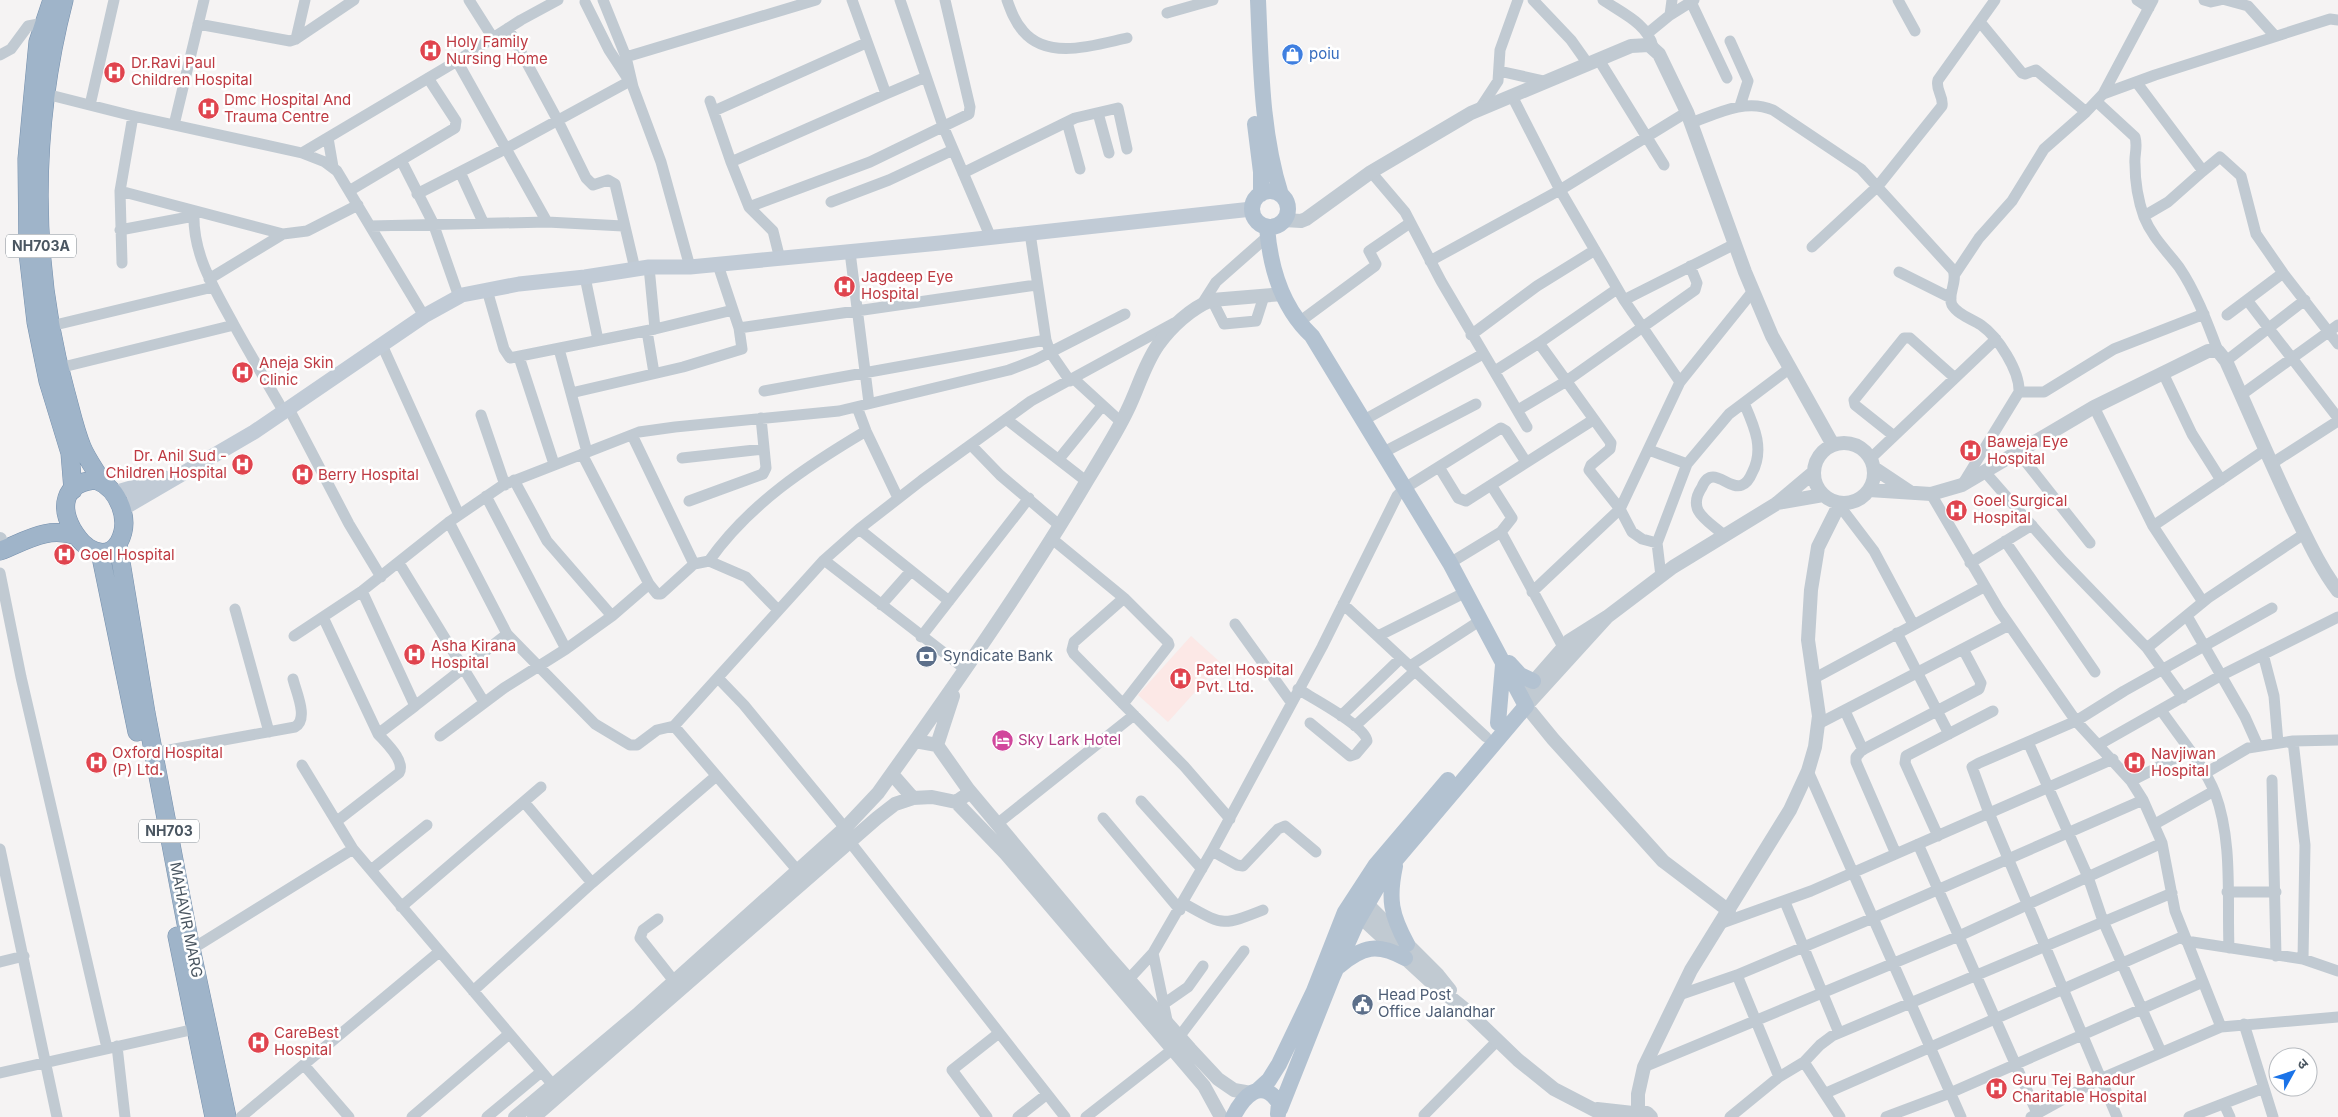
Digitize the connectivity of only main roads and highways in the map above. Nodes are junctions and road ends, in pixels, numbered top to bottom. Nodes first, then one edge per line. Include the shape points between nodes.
1 (52, 0) edge
2 (64, 0) edge
3 (1248, 0) edge
4 (1258, 0) edge
5 (1255, 49) junction
6 (1261, 194) junction
7 (1281, 195) junction
8 (1252, 208) junction
9 (1274, 227) junction
10 (1312, 336) junction
11 (189, 471) junction
12 (108, 488) junction
13 (73, 490) junction
14 (66, 508) junction
15 (122, 509) junction
16 (76, 536) junction
17 (0, 540) edge
18 (118, 544) junction
19 (0, 552) edge
20 (100, 552) junction
21 (1499, 655) junction
22 (1533, 681) road end
23 (1524, 701) junction
24 (1498, 723) junction
25 (1397, 859) junction
26 (1358, 905) junction
27 (1337, 967) junction
28 (1254, 1092) junction
29 (1278, 1113) edge
30 (214, 1117) edge
31 (228, 1117) edge
32 (1233, 1117) edge

1 - 13 highway, NH703A via 38,42 27,159 28,253 36,322 48,381 70,453
2 - 12 highway, NH703A via 46,94 40,157 41,249 59,368 82,448
3 - 5 main road
4 - 5 main road
5 - 6 main road via 1252,98
5 - 7 main road via 1273,172
6 - 7 main road via 1272,192
6 - 8 main road
7 - 9 main road via 1288,213
8 - 9 main road via 1255,219
8 - 11 main road via 718,265 642,268 487,290 459,297 424,316 254,432
9 - 10 main road via 1283,273
9 - 10 main road via 1271,262 1283,294 1302,327
10 - 21 main road via 1450,563
11 - 12 main road
11 - 15 main road
12 - 13 highway via 96,480
12 - 15 highway, NH703
13 - 14 highway
14 - 16 highway
14 - 17 highway via 49,520
15 - 18 highway, NH703 via 124,529
16 - 19 highway via 50,532
16 - 20 highway via 92,551
18 - 20 highway
18 - 31 highway, MAHAVIR MARG / NH703 via 154,753
20 - 30 highway, MAHAVIR MARG / NH703
21 - 22 main road via 1520,675
21 - 23 main road
21 - 24 main road via 1504,680
23 - 24 main road
23 - 25 main road
24 - 26 main road via 1375,866
25 - 26 main road
25 - 27 main road via 1390,889 1392,910 1406,951 1376,948 1360,951
26 - 27 main road
26 - 28 main road via 1280,1064 1269,1080
27 - 29 main road
28 - 29 main road via 1272,1094 1279,1103
28 - 32 main road via 1244,1098

